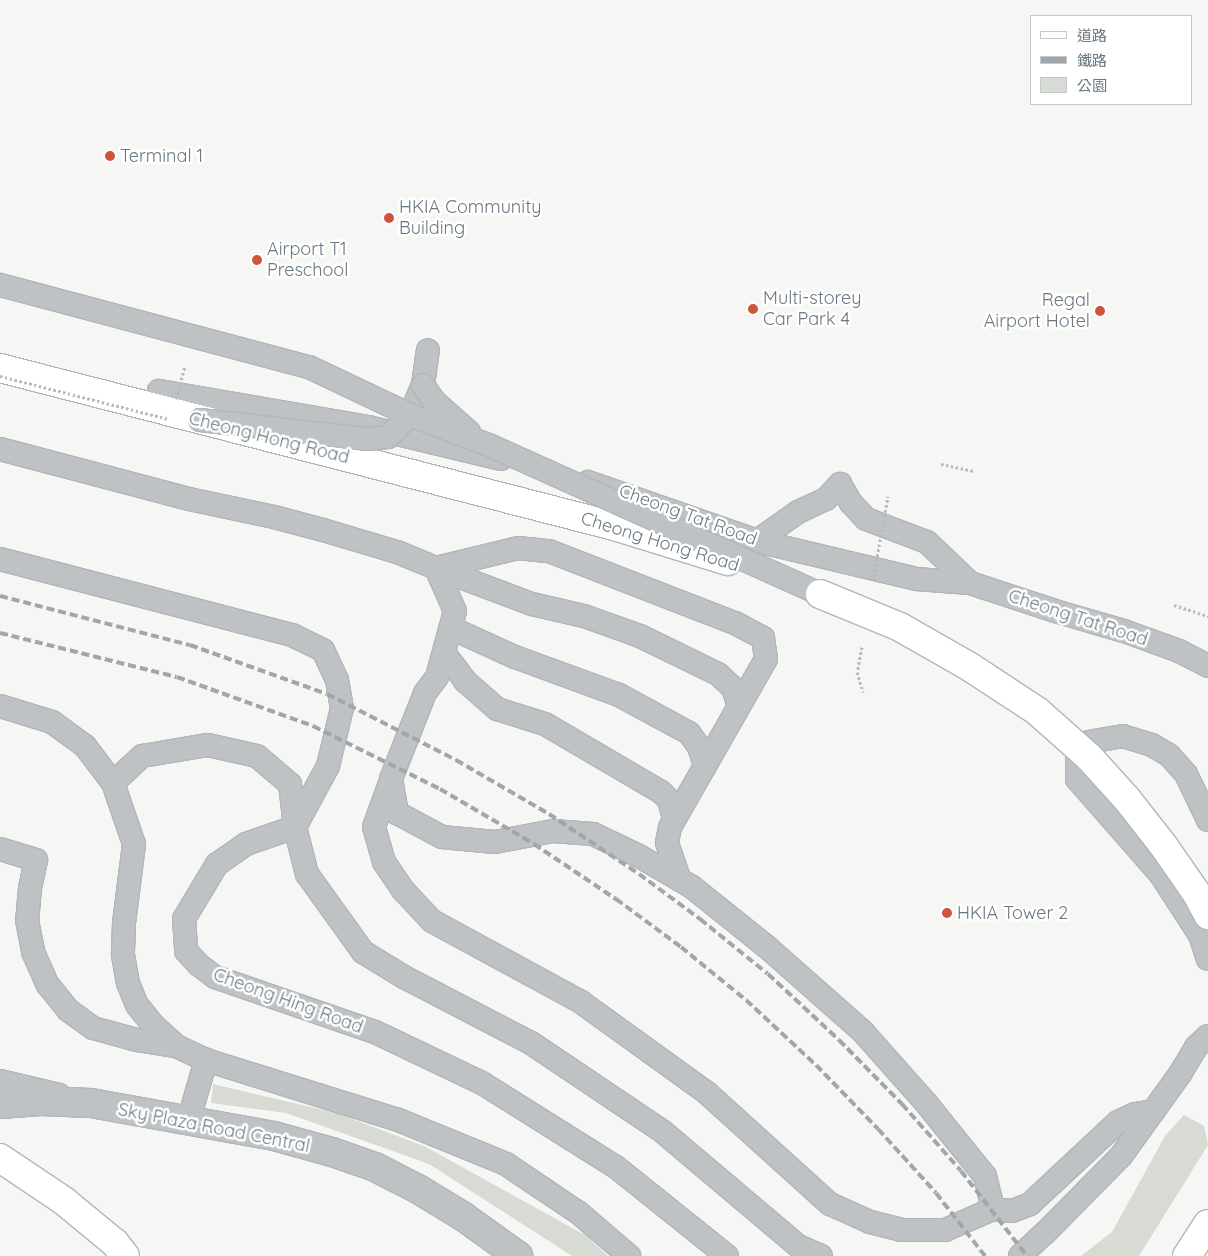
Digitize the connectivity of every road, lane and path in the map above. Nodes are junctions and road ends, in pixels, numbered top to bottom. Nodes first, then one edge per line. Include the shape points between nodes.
1 (0, 286) edge
2 (428, 350) dead end
3 (187, 357) dead end
4 (0, 368) edge
5 (0, 376) edge
6 (423, 385) junction
7 (167, 397) joint
8 (173, 411) dead end
9 (410, 415) junction
10 (200, 420) junction
11 (490, 446) junction
12 (0, 449) edge
13 (941, 464) dead end
14 (974, 471) dead end
15 (757, 541) junction
16 (0, 559) edge
17 (436, 568) junction
18 (970, 583) junction
19 (820, 594) junction
20 (1174, 605) dead end
21 (1208, 616) edge
22 (451, 628) junction
23 (445, 654) junction
24 (1208, 666) edge
25 (0, 706) edge
26 (739, 706) junction
27 (705, 766) junction
28 (392, 780) junction
29 (114, 783) junction
30 (674, 819) junction
31 (1208, 820) edge
32 (295, 827) junction
33 (0, 848) edge
34 (680, 880) junction
35 (1208, 915) edge
36 (1208, 958) edge
37 (1207, 1034) edge
38 (176, 1046) junction
39 (206, 1060) junction
40 (0, 1081) edge
41 (91, 1103) junction
42 (0, 1104) edge
43 (1154, 1111) junction
44 (188, 1122) junction
45 (0, 1158) edge
46 (993, 1209) junction
47 (1208, 1224) edge
48 (513, 1254) edge
49 (126, 1256) edge
50 (629, 1256) edge
51 (727, 1256) edge
52 (820, 1256) edge
53 (1020, 1256) edge
54 (1188, 1256) edge

1 - 9 lane, bridge via 309,367
2 - 6 lane
3 - 7 path, bridge
4 - 10 street, Cheong Hong Road
5 - 8 path, bridge via 171,420
6 - 9 lane
6 - 11 lane, bridge via 434,401 463,428
7 - 15 lane, Cheong Tat Road via 368,427 453,446 608,487
9 - 10 lane, bridge via 388,437 366,439
9 - 11 lane, bridge
10 - 19 street, Cheong Hong Road, bridge via 614,526 709,554
11 - 19 lane, bridge
12 - 17 lane via 188,499 341,535
13 - 14 path
15 - 18 lane, Cheong Tat Road via 916,579
15 - 18 lane via 798,512 826,499 840,484 866,519 927,542
16 - 32 lane via 292,635 323,650 337,680 342,708 328,766
17 - 22 lane via 455,611
17 - 26 lane via 532,604 584,616 640,636 718,674 733,688
17 - 26 lane via 518,548 549,551 735,623 763,638 766,659
18 - 24 lane, Cheong Tat Road via 1124,631 1179,651
19 - 35 street, Cheong Hong Road, bridge via 900,628 970,667 1037,711 1089,757 1127,798 1197,894
20 - 21 path
22 - 23 lane
22 - 27 lane via 515,657 620,695 688,733 700,747
23 - 28 lane via 437,677 425,693
23 - 30 lane via 465,681 497,709 545,724 661,792 669,800
25 - 29 lane via 52,722 85,746
26 - 27 lane
27 - 30 lane
28 - 34 lane via 397,813 442,837 495,842 553,831 593,834
28 - 46 lane via 374,827 384,862 432,921 581,1002 707,1093 830,1204 870,1222 901,1230 945,1230
29 - 32 lane via 142,756 208,745 249,754 257,756 290,784
29 - 38 lane via 134,844 124,923 123,955 128,983 138,1005
30 - 34 lane via 667,843
31 - 36 lane via 1186,774 1169,754 1152,745 1123,736 1090,742 1076,760 1077,779 1161,874 1200,935
32 - 51 lane, Cheong Hing Road via 246,844 218,864 204,884 184,919 186,951 199,965 215,977 375,1032 482,1083 616,1167
32 - 52 lane via 306,874 363,952 531,1043 662,1131 798,1246
33 - 38 lane via 36,860 27,920 33,952 48,985 68,1010 92,1028
34 - 46 lane via 767,946 863,1032 985,1176
37 - 43 lane
38 - 39 lane
39 - 44 lane
39 - 50 lane via 396,1119 506,1164 579,1213
40 - 41 lane, Sky Plaza Road Central
41 - 42 street, Sky Plaza Road Central via 41,1101
41 - 44 street, Sky Plaza Road Central
43 - 46 lane via 1135,1114 1118,1122 1030,1204 1012,1211
43 - 53 lane via 1121,1156
44 - 48 street, Sky Plaza Road Central via 274,1136 375,1167 464,1217
45 - 49 street via 64,1201
47 - 54 street

